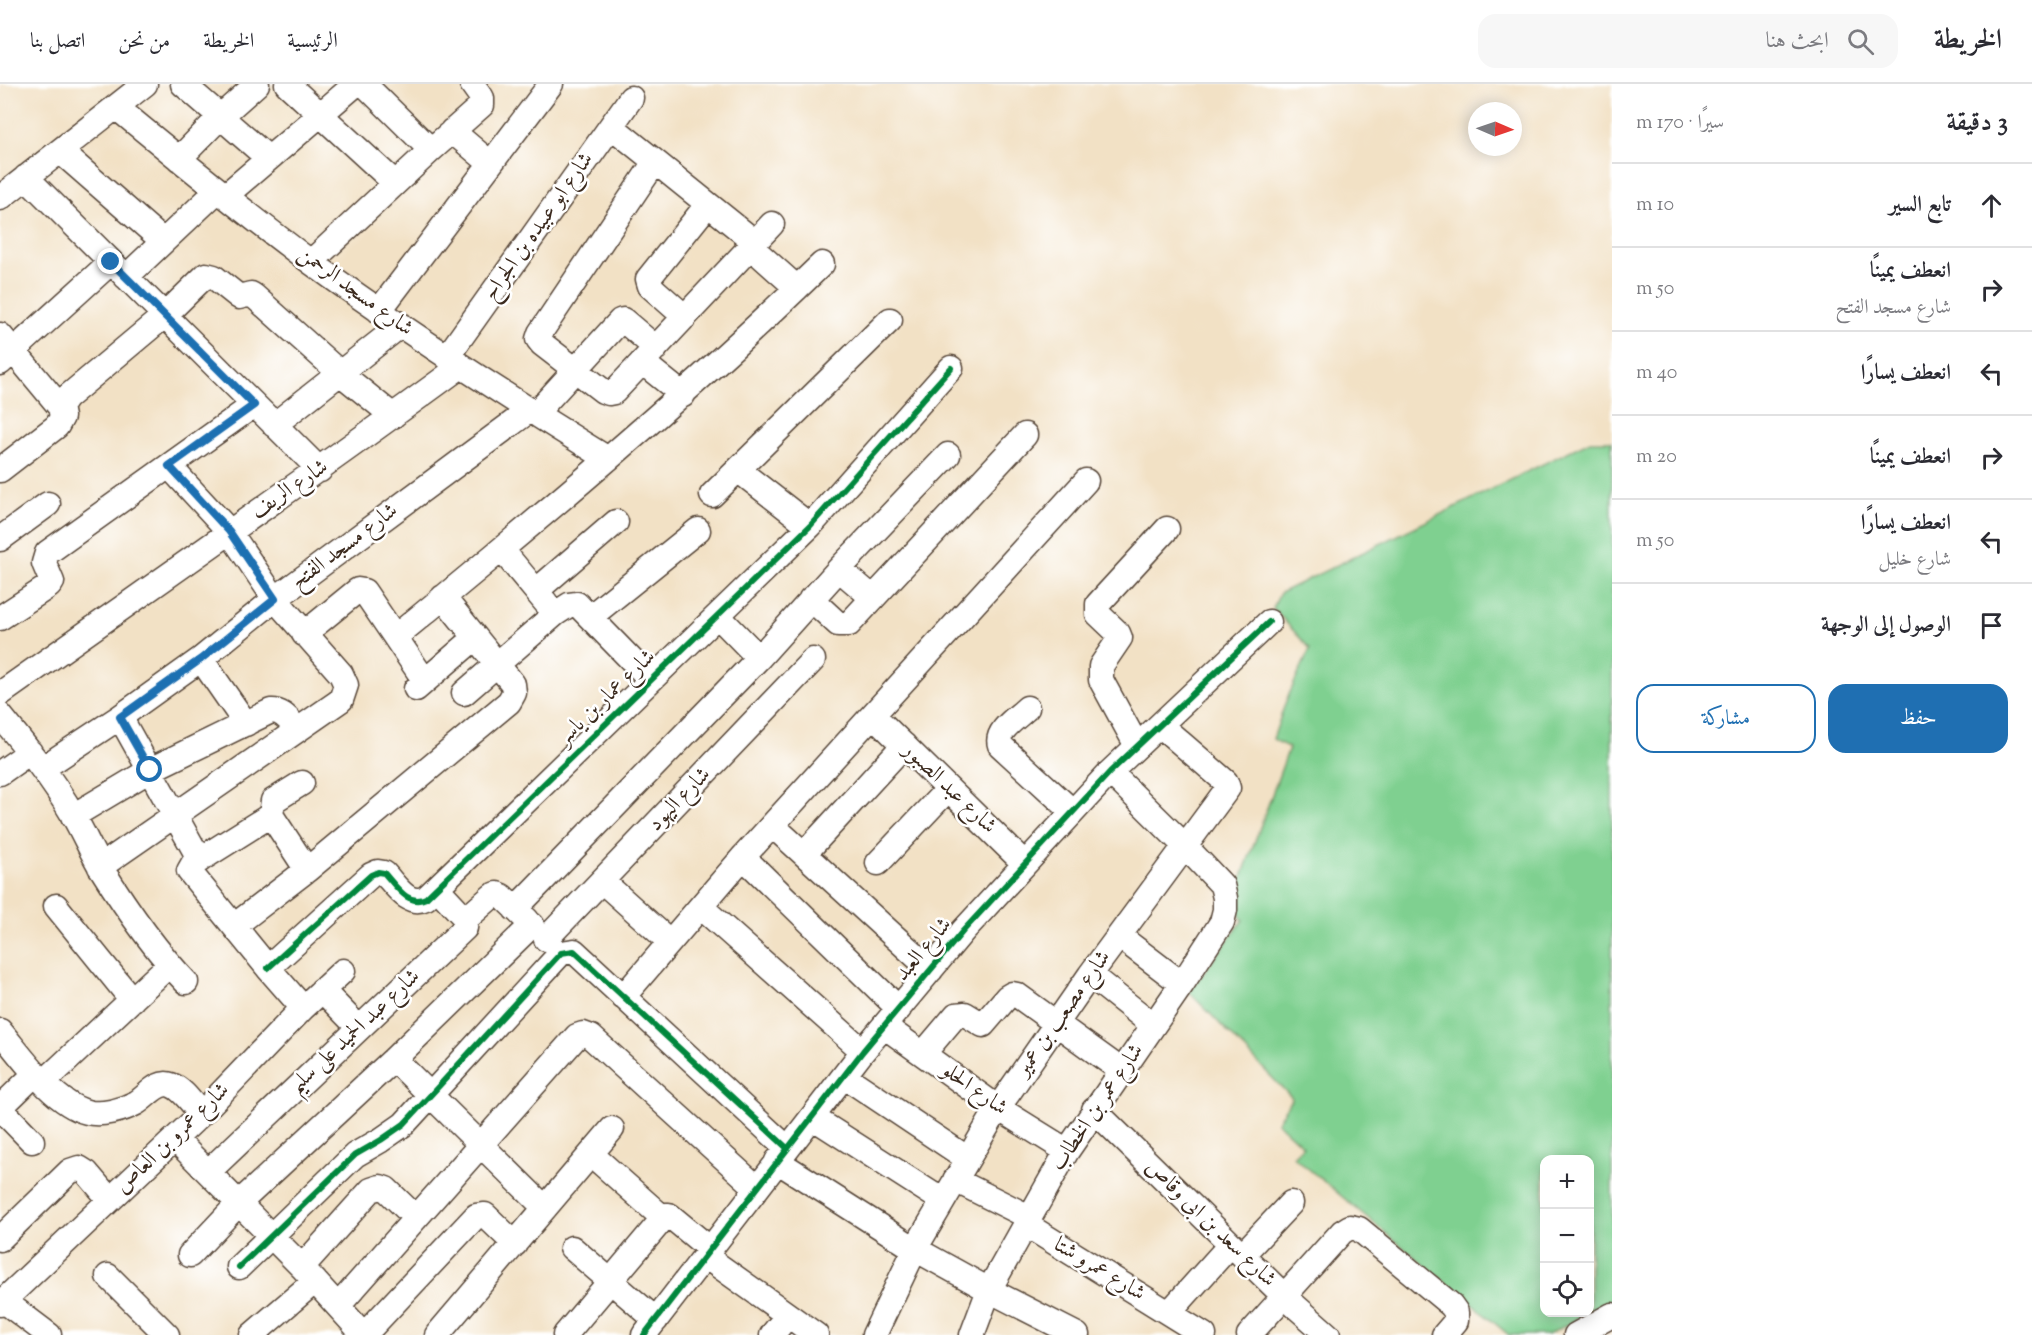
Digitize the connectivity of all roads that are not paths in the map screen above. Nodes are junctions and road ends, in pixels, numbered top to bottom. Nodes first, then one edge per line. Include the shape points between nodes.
1 (145, 84) edge
2 (183, 84) edge
3 (257, 84) edge
4 (287, 84) edge
5 (356, 84) edge
6 (364, 84) edge
7 (472, 84) edge
8 (550, 84) edge
9 (631, 98) dead end
10 (116, 107) junction
11 (320, 114) junction
12 (221, 116) junction
13 (611, 126) junction
14 (452, 131) junction
15 (431, 150) junction
16 (60, 151) junction
17 (268, 158) junction
18 (179, 159) junction
19 (655, 162) junction
20 (490, 164) junction
21 (26, 177) junction
22 (395, 183) junction
23 (221, 193) junction
24 (0, 198) edge
25 (708, 204) junction
26 (771, 224) dead end
27 (163, 241) junction
28 (753, 245) junction
29 (311, 262) junction
30 (822, 264) dead end
31 (118, 270) junction
32 (797, 288) junction
33 (379, 311) junction
34 (164, 316) junction
35 (685, 316) junction
36 (890, 321) dead end
37 (401, 326) junction
38 (4, 350) edge
39 (649, 355) junction
40 (454, 362) junction
41 (951, 368) dead end
42 (576, 370) junction
43 (340, 373) junction
44 (683, 395) junction
45 (254, 405) junction
46 (60, 407) junction
47 (532, 412) junction
48 (393, 416) junction
49 (274, 425) junction
50 (1025, 435) dead end
51 (948, 455) dead end
52 (608, 459) junction
53 (169, 466) junction
54 (0, 470) edge
55 (320, 470) junction
56 (738, 470) junction
57 (1086, 481) dead end
58 (712, 495) dead end
59 (48, 504) dead end
60 (616, 522) dead end
61 (810, 526) junction
62 (1167, 528) dead end
63 (698, 530) dead end
64 (229, 531) junction
65 (0, 539) edge
66 (502, 550) junction
67 (839, 569) junction
68 (536, 591) junction
69 (443, 597) junction
70 (873, 598) junction
71 (275, 599) junction
72 (811, 599) junction
73 (555, 614) junction
74 (718, 616) junction
75 (590, 617) junction
76 (0, 618) edge
77 (1269, 622) dead end
78 (304, 634) junction
79 (395, 637) junction
80 (475, 638) junction
81 (759, 658) junction
82 (201, 659) junction
83 (813, 660) dead end
84 (497, 665) junction
85 (651, 680) junction
86 (464, 693) dead end
87 (0, 694) edge
88 (1027, 708) dead end
89 (0, 715) edge
90 (873, 715) junction
91 (120, 717) junction
92 (246, 724) junction
93 (1160, 725) junction
94 (298, 729) junction
95 (904, 745) junction
96 (1137, 746) junction
97 (36, 760) junction
98 (150, 770) junction
99 (1110, 772) junction
100 (0, 773) edge
101 (302, 783) dead end
102 (948, 789) junction
103 (1073, 812) junction
104 (271, 815) junction
105 (73, 816) junction
106 (175, 816) junction
107 (772, 825) junction
108 (1185, 846) junction
109 (804, 854) junction
110 (743, 857) junction
111 (200, 860) junction
112 (879, 863) dead end
113 (1025, 864) junction
114 (100, 867) junction
115 (307, 870) junction
116 (602, 881) junction
117 (437, 888) junction
118 (56, 906) dead end
119 (700, 907) junction
120 (466, 919) junction
121 (234, 926) junction
122 (539, 931) junction
123 (1119, 936) junction
124 (670, 942) junction
125 (268, 968) junction
126 (931, 970) junction
127 (343, 971) dead end
128 (1090, 975) junction
129 (1182, 984) junction
130 (322, 990) junction
131 (623, 997) junction
132 (132, 1000) junction
133 (303, 1008) junction
134 (892, 1017) junction
135 (1056, 1023) junction
136 (1153, 1024) junction
137 (359, 1028) junction
138 (0, 1031) edge
139 (863, 1051) junction
140 (923, 1054) junction
141 (394, 1059) junction
142 (1122, 1071) junction
143 (843, 1076) junction
144 (40, 1078) junction
145 (430, 1095) junction
146 (998, 1108) junction
147 (1094, 1110) junction
148 (201, 1114) junction
149 (812, 1117) junction
150 (3, 1118) edge
151 (612, 1130) dead end
152 (175, 1139) junction
153 (32, 1141) dead end
154 (481, 1144) junction
155 (1067, 1151) junction
156 (591, 1154) junction
157 (782, 1154) junction
158 (968, 1159) junction
159 (208, 1172) junction
160 (955, 1180) junction
161 (756, 1187) junction
162 (110, 1200) junction
163 (943, 1201) junction
164 (239, 1203) junction
165 (1291, 1203) dead end
166 (545, 1208) junction
167 (662, 1217) junction
168 (416, 1218) junction
169 (1027, 1221) junction
170 (271, 1236) junction
171 (0, 1239) edge
172 (515, 1244) junction
173 (572, 1248) dead end
174 (915, 1249) junction
175 (1236, 1250) junction
176 (708, 1252) junction
177 (190, 1255) dead end
178 (239, 1267) dead end
179 (308, 1274) junction
180 (108, 1276) dead end
181 (609, 1280) junction
182 (989, 1290) junction
183 (1284, 1296) junction
184 (2, 1303) edge
185 (338, 1306) junction
186 (1169, 1313) junction
187 (788, 1315) junction
188 (1612, 1315) edge
189 (277, 1327) edge
190 (650, 1328) edge
191 (574, 1332) edge
192 (50, 1335) edge
193 (167, 1335) edge
194 (252, 1335) edge
195 (364, 1335) edge
196 (437, 1335) edge
197 (772, 1335) edge
198 (816, 1335) edge
199 (874, 1335) edge
200 (972, 1335) edge
201 (1077, 1335) edge
202 (1204, 1335) edge
203 (1249, 1335) edge
204 (1328, 1335) edge
205 (1444, 1335) edge
206 (1576, 1335) edge

1 - 10 street
2 - 12 street
3 - 12 street
4 - 11 street
5 - 11 street
6 - 15 street
7 - 14 street via 482,98 482,105
8 - 20 street
9 - 13 street, شارع ابو عبيده بن الجراح
10 - 16 street
10 - 18 street, شارع مسجد الرحمن
11 - 17 street
11 - 22 street
12 - 17 street
12 - 18 street
13 - 19 street
13 - 40 street, شارع ابو عبيده بن الجراح
14 - 15 street
14 - 20 street
15 - 22 street
16 - 21 street
16 - 27 street
17 - 23 street
18 - 23 street, شارع مسجد الرحمن
19 - 25 street
19 - 42 street via 540,333 538,339 542,344
20 - 33 street
21 - 24 street
21 - 31 street
22 - 29 street
23 - 27 street
23 - 29 street, شارع مسجد الرحمن
25 - 28 street
25 - 35 street via 648,279 650,286
26 - 28 street
27 - 31 street
28 - 32 street
28 - 35 street
29 - 33 street, شارع مسجد الرحمن
30 - 32 street
31 - 34 street
31 - 38 street
32 - 44 street
33 - 37 street, شارع مسجد الرحمن
34 - 43 street via 206,275 211,275 239,297 254,296
34 - 45 street
34 - 46 street
35 - 39 street
36 - 56 street
37 - 40 street, شارع مسجد الرحمن
37 - 43 street
38 - 46 street
39 - 42 street via 614,392 609,393
39 - 42 street, شارع مسجد الفتح via 624,320
39 - 44 street
40 - 47 street, شارع مسجد الرحمن
40 - 48 street, شارع الريف
41 - 61 street, شارع عمار بن ياسر
42 - 47 street, شارع مسجد الفتح
43 - 48 street
43 - 49 street
44 - 52 street
45 - 49 street
45 - 53 street
46 - 54 street via 62,417 57,426
47 - 52 street, شارع مسجد الرحمن
47 - 71 street, شارع مسجد الفتح
48 - 55 street, شارع الريف
49 - 55 street
50 - 70 street
51 - 67 street
52 - 66 street
53 - 64 street
53 - 76 street via 47,553 44,563 49,586
55 - 64 street, شارع الريف
56 - 58 street
56 - 61 street
57 - 90 street
59 - 65 street
60 - 68 street
61 - 74 street, شارع عمار بن ياسر
62 - 96 street via 1098,604 1097,610 1120,638 1101,666 1101,680
63 - 75 street
64 - 71 street
64 - 87 street, شارع الريف
66 - 68 street
66 - 69 street
67 - 70 street
67 - 72 street
68 - 73 street
69 - 79 street
69 - 80 street
70 - 72 street via 849,624 843,625
71 - 78 street
71 - 82 street, شارع مسجد الفتح
72 - 81 street
73 - 75 street via 577,604
73 - 84 street
74 - 81 street
74 - 85 street, شارع عمار بن ياسر
75 - 85 street
77 - 93 street, شارع العبد
78 - 79 street via 361,590
78 - 94 street via 341,674 346,685 341,700
79 - 80 street via 421,685
80 - 84 street
81 - 122 street
82 - 91 street, شارع مسجد الفتح
82 - 92 street
83 - 116 street, شارع اليهود
84 - 86 street
84 - 115 street via 513,684 509,702
85 - 117 street, شارع عمار بن ياسر
88 - 103 street via 1000,734 1000,745
89 - 97 street
90 - 95 street, شارع عبد الصبور
90 - 107 street
91 - 97 street, شارع مسجد الفتح
91 - 98 street
92 - 94 street via 278,711
92 - 98 street
93 - 96 street, شارع العبد
93 - 108 street, شارع مصعب بن عمير via 1226,782 1228,788
94 - 106 street
95 - 102 street, شارع عبد الصبور
95 - 109 street
96 - 99 street, شارع العبد
97 - 100 street, شارع مسجد الفتح
97 - 105 street
98 - 105 street
98 - 106 street
99 - 103 street, شارع العبد
99 - 108 street
101 - 104 street via 273,801
102 - 112 street
102 - 113 street, شارع عبد الصبور
103 - 113 street, شارع العبد
104 - 111 street
104 - 115 street
105 - 114 street
106 - 111 street
106 - 114 street
107 - 109 street
107 - 110 street
108 - 123 street, شارع مصعب بن عمير
108 - 129 street, شارع عمر بن الخطاب via 1222,885 1226,910
109 - 126 street
110 - 119 street
110 - 134 street, شارع الحلو
111 - 121 street via 189,872
113 - 126 street, شارع العبد
114 - 132 street via 178,973
115 - 121 street
116 - 122 street, شارع اليهود
116 - 124 street
117 - 120 street
117 - 125 street, شارع عمار بن ياسر via 419,902 410,901 384,873 371,875
118 - 132 street
119 - 124 street
119 - 139 street
120 - 122 street, شارع عبد الحميد على سليم via 497,894
120 - 137 street, شارع عبد الحميد على سليم via 465,928
121 - 125 street
122 - 131 street via 574,951
122 - 141 street
122 - 145 street
123 - 128 street, شارع مصعب بن عمير
123 - 129 street
124 - 131 street
125 - 133 street
126 - 134 street, شارع العبد
127 - 130 street, شارع عمرو بن العاص
128 - 135 street, شارع مصعب بن عمير
128 - 136 street
129 - 136 street, شارع عمر بن الخطاب
130 - 133 street, شارع عمرو بن العاص
130 - 137 street
131 - 157 street
132 - 144 street
133 - 148 street, شارع عمرو بن العاص
134 - 139 street, شارع العبد
134 - 140 street, شارع الحلو
135 - 140 street via 1012,994 983,1025 965,1014 956,1015
135 - 142 street
135 - 146 street, شارع مصعب بن عمير
136 - 142 street, شارع عمر بن الخطاب
137 - 159 street, شارع عبد الحميد على سليم
138 - 144 street
139 - 143 street, شارع العبد
140 - 146 street, شارع الحلو
141 - 145 street
141 - 164 street
142 - 147 street, شارع عمر بن الخطاب
143 - 149 street, شارع العبد
143 - 158 street
144 - 148 street via 75,1108 89,1113 104,1114 135,1103 161,1084 170,1084
144 - 150 street
145 - 154 street
145 - 170 street via 404,1124 355,1155
146 - 155 street, شارع الحلو
146 - 158 street, شارع مصعب بن عمير
147 - 155 street, شارع عمر بن الخطاب
147 - 175 street, شارع سعد بن ابى وقاص
148 - 152 street, شارع عمرو بن العاص
149 - 157 street, شارع العبد
149 - 163 street
150 - 153 street
151 - 156 street
152 - 159 street
152 - 162 street, شارع عمرو بن العاص
154 - 161 street via 577,1036 583,1034 591,1037
154 - 166 street
154 - 168 street
155 - 169 street, شارع عمر بن الخطاب
156 - 166 street
156 - 167 street
157 - 161 street, شارع العبد
157 - 174 street
158 - 160 street, شارع مصعب بن عمير
159 - 164 street
160 - 163 street, شارع مصعب بن عمير
160 - 169 street, شارع عمرو شتا
161 - 176 street, شارع العبد
162 - 171 street via 87,1173 79,1168 70,1171
162 - 184 street, شارع عمرو بن العاص
163 - 174 street, شارع مصعب بن عمير
164 - 170 street
164 - 177 street
165 - 175 street
166 - 172 street
167 - 176 street via 669,1215
167 - 181 street
168 - 179 street via 386,1189 371,1190
168 - 185 street
169 - 182 street, شارع عمر بن الخطاب
169 - 186 street, شارع عمرو شتا
170 - 178 street
170 - 179 street
172 - 195 street via 485,1215 476,1216
172 - 196 street
173 - 181 street
174 - 182 street
174 - 199 street, شارع مصعب بن عمير
175 - 183 street, شارع سعد بن ابى وقاص
175 - 186 street
176 - 187 street
176 - 190 street, شارع العبد
179 - 185 street
179 - 189 street
180 - 193 street
181 - 190 street
181 - 191 street
182 - 200 street, شارع عمر بن الخطاب
182 - 201 street
183 - 203 street
183 - 204 street, شارع سعد بن ابى وقاص
183 - 205 street via 1342,1232 1350,1227 1359,1229 1451,1305 1456,1321
184 - 192 street
185 - 195 street
186 - 202 street, شارع عمرو شتا
187 - 197 street
187 - 198 street
188 - 206 street
189 - 194 street

